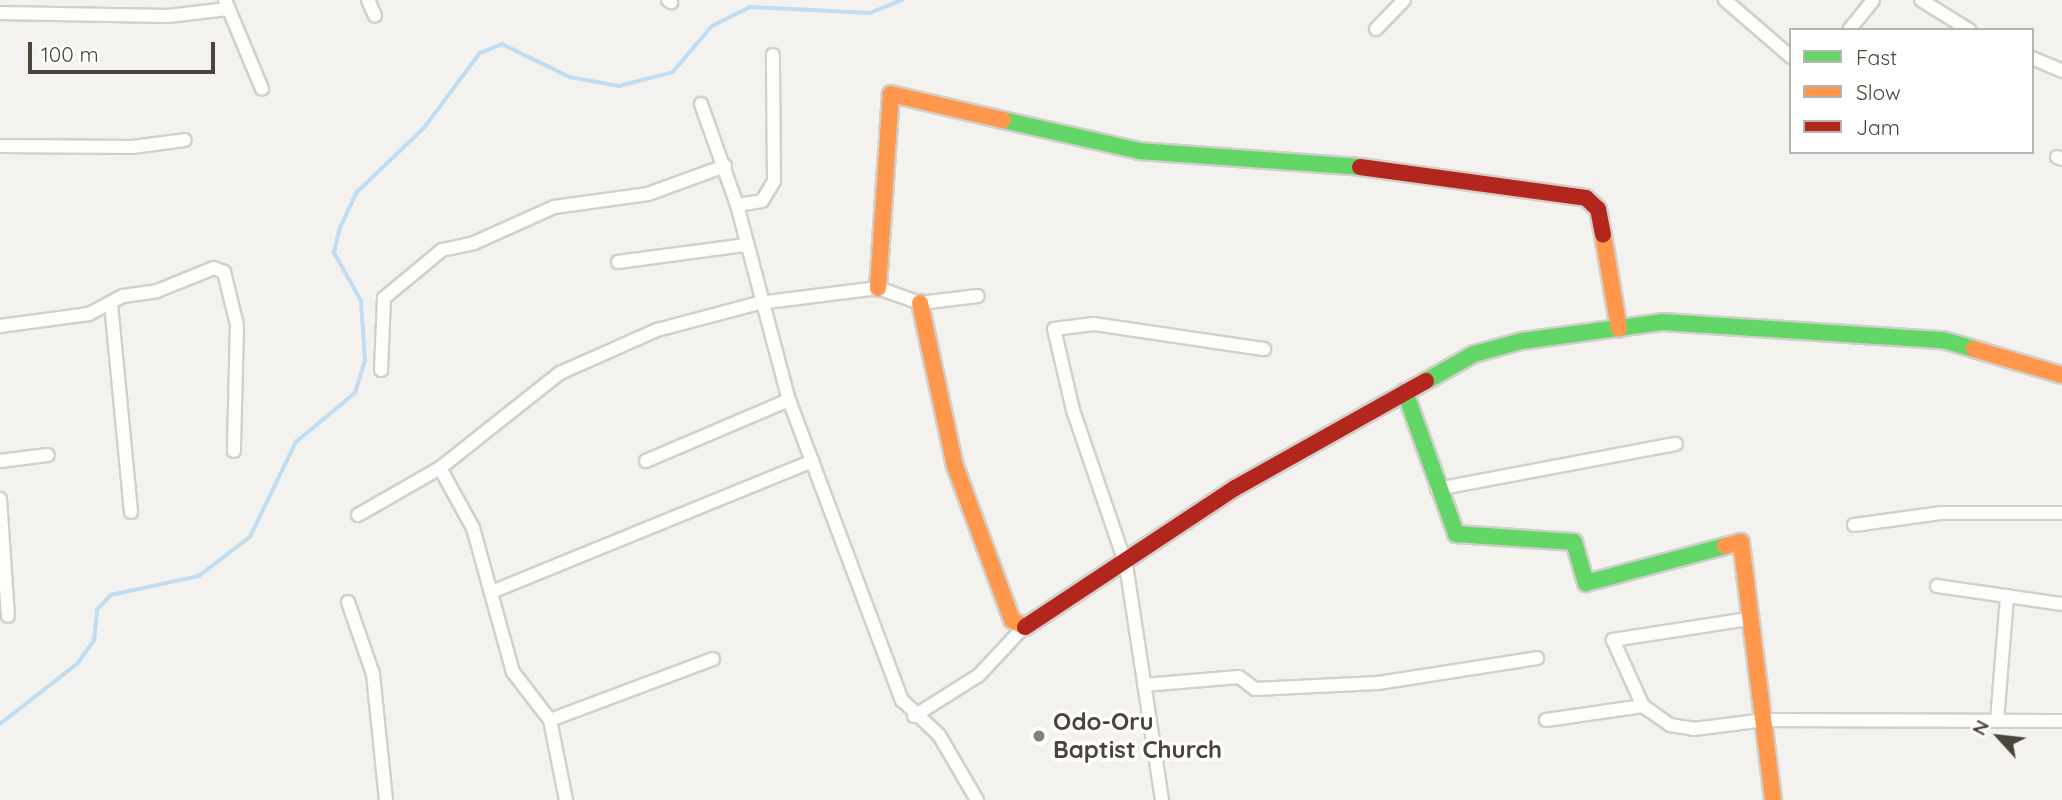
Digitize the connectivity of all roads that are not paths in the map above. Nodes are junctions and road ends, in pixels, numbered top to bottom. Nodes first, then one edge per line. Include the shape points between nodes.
1 (368, 0) edge
2 (1404, 0) edge
3 (1725, 0) edge
4 (1872, 0) edge
5 (1921, 0) edge
6 (227, 4) edge
7 (0, 13) edge
8 (375, 16) dead end
9 (1851, 28) edge
10 (1966, 28) edge
11 (1376, 29) dead end
12 (773, 55) dead end
13 (1789, 55) edge
14 (2034, 59) edge
15 (2062, 71) edge
16 (262, 89) dead end
17 (701, 104) dead end
18 (185, 140) dead end
19 (0, 146) edge
20 (725, 166) junction
21 (737, 205) junction
22 (746, 245) junction
23 (618, 262) dead end
24 (878, 288) junction
25 (978, 296) dead end
26 (759, 303) junction
27 (919, 303) junction
28 (111, 304) junction
29 (0, 326) edge
30 (1619, 329) junction
31 (1264, 349) dead end
32 (381, 370) dead end
33 (2062, 375) edge
34 (1405, 392) junction
35 (789, 400) junction
36 (1676, 444) dead end
37 (234, 451) dead end
38 (48, 455) dead end
39 (812, 460) junction
40 (0, 461) edge
41 (646, 461) dead end
42 (440, 468) junction
43 (1437, 489) junction
44 (0, 499) edge
45 (131, 512) dead end
46 (2062, 513) edge
47 (358, 515) dead end
48 (1854, 525) dead end
49 (1126, 565) junction
50 (1937, 586) dead end
51 (494, 591) junction
52 (2007, 596) junction
53 (348, 602) dead end
54 (2062, 604) edge
55 (8, 617) dead end
56 (1748, 619) junction
57 (1022, 629) junction
58 (1537, 658) dead end
59 (713, 659) dead end
60 (1143, 685) junction
61 (1643, 706) junction
62 (914, 716) junction
63 (551, 720) junction
64 (1546, 720) dead end
65 (1764, 720) junction
66 (1997, 721) junction
67 (2062, 721) edge
68 (386, 800) edge
69 (566, 800) edge
70 (977, 800) edge
71 (1162, 800) edge
72 (1773, 800) edge

1 - 8 street
2 - 11 street
3 - 13 street
4 - 9 street
5 - 10 street
6 - 7 street via 154,16
6 - 16 street
12 - 21 street via 774,181 762,201
14 - 15 street
17 - 20 street
18 - 19 street via 132,147
20 - 21 street
20 - 32 street via 648,194 554,207 474,243 442,250 384,298
21 - 22 street
22 - 23 street
22 - 26 street
24 - 26 street
24 - 27 street
24 - 30 street via 891,94 1139,151 1367,167 1587,198 1598,209
25 - 27 street
26 - 35 street
26 - 42 street via 657,330 560,373
27 - 57 street via 955,466 1012,620
28 - 29 street via 89,314
28 - 37 street via 214,268 224,272 237,325
28 - 45 street
30 - 33 street via 1662,322 1943,341
30 - 34 street via 1474,354
31 - 49 street via 1094,324 1054,329 1073,410
34 - 43 street
34 - 49 street via 1235,488
35 - 39 street
35 - 41 street
36 - 43 street
38 - 40 street
39 - 51 street
39 - 62 street
42 - 47 street
42 - 51 street via 473,528
43 - 56 street via 1456,534 1574,542 1586,583 1741,542
44 - 55 street
46 - 48 street via 1942,513
49 - 57 street
49 - 60 street
50 - 52 street
51 - 63 street via 513,672
52 - 54 street
52 - 66 street
53 - 68 street via 373,674
56 - 61 street via 1613,640
56 - 65 street
57 - 62 street via 979,675
58 - 60 street via 1378,683 1255,689 1239,677
59 - 63 street
60 - 71 street
61 - 64 street
61 - 65 street via 1670,725 1694,729
62 - 70 street via 939,735
63 - 69 street
65 - 66 street
65 - 72 street
66 - 67 street

